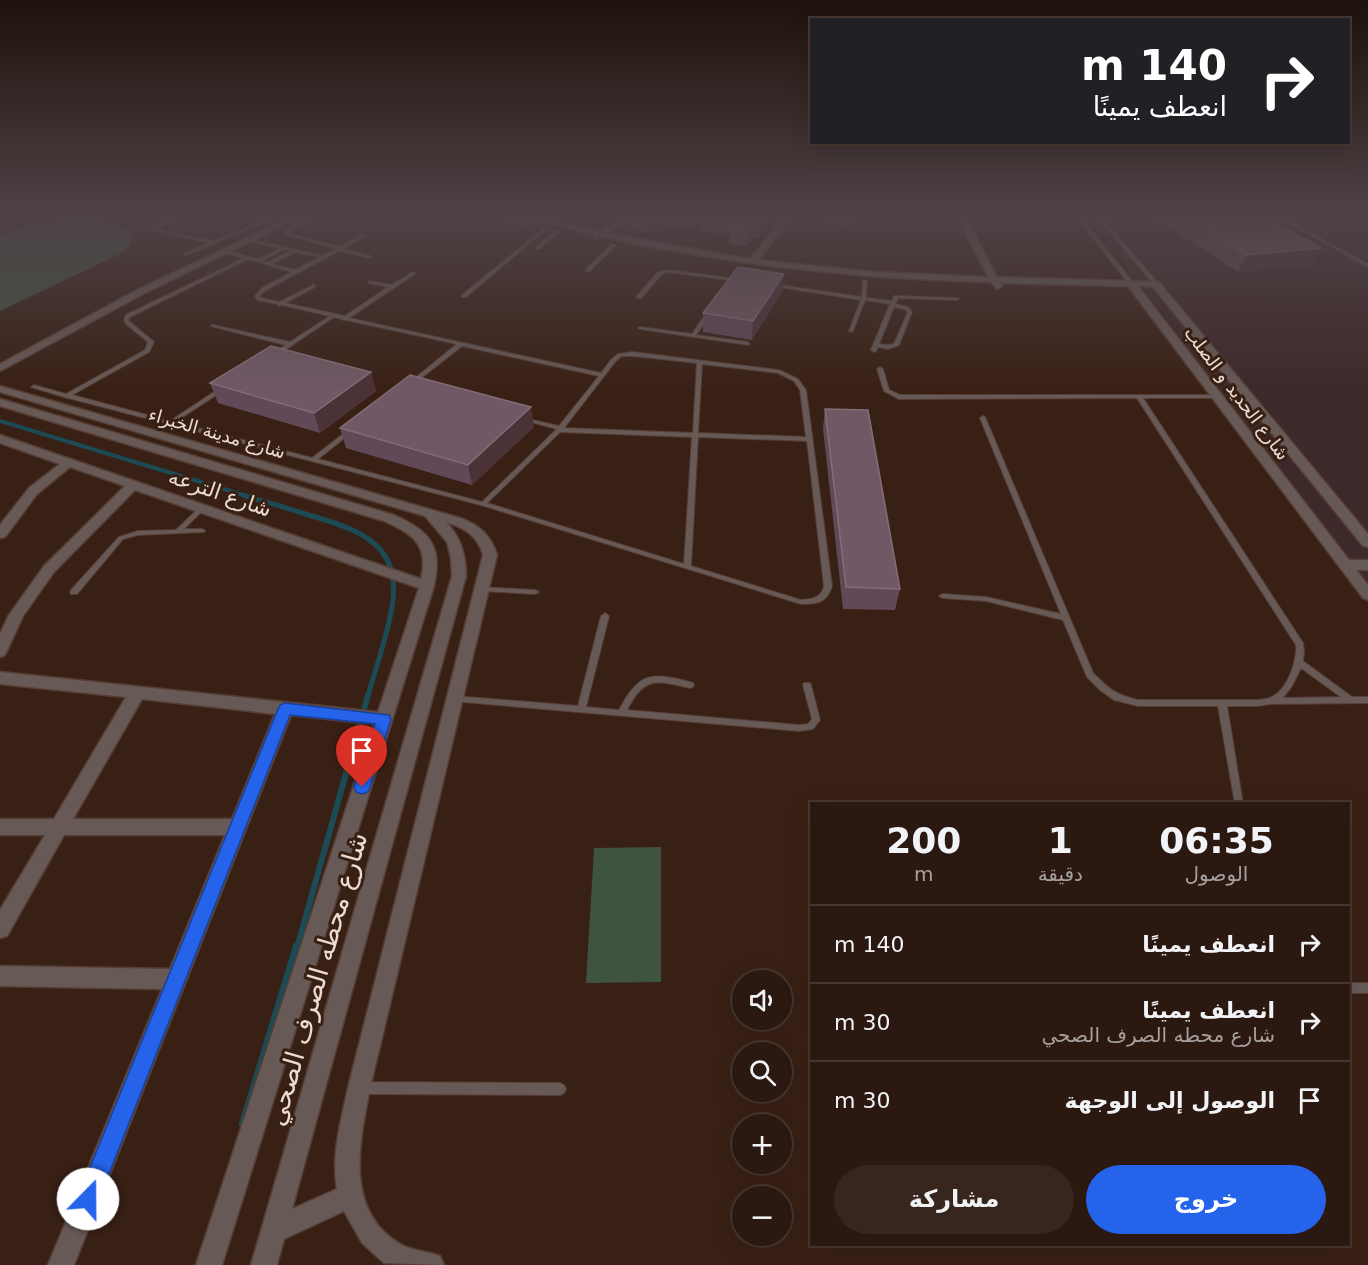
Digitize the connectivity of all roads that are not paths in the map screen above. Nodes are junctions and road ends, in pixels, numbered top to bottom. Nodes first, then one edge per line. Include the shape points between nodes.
1 (180, 273) edge
2 (217, 273) edge
3 (294, 273) edge
4 (413, 273) dead end
5 (492, 273) edge
6 (662, 273) edge
7 (684, 273) edge
8 (797, 273) edge
9 (860, 273) edge
10 (990, 273) edge
11 (1123, 273) edge
12 (1146, 273) edge
13 (734, 279) junction
14 (745, 281) edge
15 (865, 281) junction
16 (371, 282) dead end
17 (995, 283) junction
18 (769, 285) edge
19 (313, 286) dead end
20 (392, 287) junction
21 (1134, 287) junction
22 (1159, 288) junction
23 (727, 289) edge
24 (464, 296) dead end
25 (639, 297) dead end
26 (864, 298) junction
27 (957, 298) dead end
28 (279, 304) junction
29 (893, 304) junction
30 (713, 308) edge
31 (333, 316) junction
32 (344, 319) junction
33 (213, 326) dead end
34 (640, 328) dead end
35 (851, 331) dead end
36 (693, 336) junction
37 (290, 344) junction
38 (461, 344) junction
39 (747, 344) dead end
40 (270, 357) edge
41 (700, 362) junction
42 (0, 368) edge
43 (880, 369) dead end
44 (602, 375) junction
45 (230, 384) edge
46 (34, 387) dead end
47 (0, 389) edge
48 (415, 392) edge
49 (66, 396) junction
50 (1139, 396) junction
51 (1220, 400) junction
52 (0, 402) edge
53 (1254, 404) junction
54 (516, 417) edge
55 (983, 418) dead end
56 (170, 423) junction
57 (358, 424) edge
58 (560, 429) junction
59 (695, 435) junction
60 (810, 439) junction
61 (5, 441) edge
62 (0, 455) edge
63 (313, 460) junction
64 (69, 462) junction
65 (134, 484) junction
66 (483, 504) junction
67 (202, 508) junction
68 (424, 512) junction
69 (410, 527) joint
70 (202, 531) dead end
71 (178, 532) junction
72 (0, 534) edge
73 (1368, 543) edge
74 (1345, 565) junction
75 (1368, 565) edge
76 (687, 567) junction
77 (427, 586) junction
78 (481, 589) junction
79 (74, 592) dead end
80 (535, 592) dead end
81 (1368, 595) edge
82 (943, 596) dead end
83 (605, 616) dead end
84 (1066, 618) junction
85 (5, 628) edge
86 (0, 651) edge
87 (1300, 663) junction
88 (0, 678) edge
89 (807, 685) dead end
90 (690, 686) dead end
91 (137, 693) junction
92 (454, 699) junction
93 (1351, 700) junction
94 (1368, 700) edge
95 (1270, 701) junction
96 (1222, 703) junction
97 (285, 709) junction
98 (581, 709) junction
99 (622, 712) junction
100 (384, 719) junction
101 (1239, 802) edge
102 (0, 827) edge
103 (59, 827) junction
104 (237, 827) junction
105 (0, 929) edge
106 (0, 975) edge
107 (177, 979) junction
108 (1350, 988) edge
109 (1368, 988) edge
110 (359, 1088) junction
111 (560, 1089) dead end
112 (348, 1196) junction
113 (275, 1230) junction
114 (61, 1265) edge
115 (209, 1265) edge
116 (264, 1265) edge
117 (431, 1265) edge

1 - 42 street
2 - 49 lane via 128,316 128,323 148,339 147,351
3 - 28 lane via 259,292 259,299
4 - 20 lane
5 - 24 lane
6 - 25 lane
7 - 13 lane
8 - 15 street
9 - 17 street
10 - 17 street
11 - 21 lane, شارع الحديد و الصلب
12 - 22 lane, شارع الحديد و الصلب
13 - 14 lane
13 - 23 lane
15 - 17 street
15 - 26 lane
16 - 20 lane
17 - 21 street
18 - 26 lane
19 - 28 lane
20 - 32 lane
21 - 22 street
21 - 51 street, شارع الحديد و الصلب
22 - 53 street, شارع الحديد و الصلب
26 - 29 lane
26 - 35 lane
27 - 29 lane via 899,296
28 - 31 lane
29 - 29 lane via 910,312 896,345 875,348
30 - 36 lane
31 - 32 lane
31 - 37 lane
32 - 38 lane
33 - 37 lane
34 - 36 lane
36 - 39 lane
37 - 40 lane
38 - 44 lane
38 - 48 lane via 404,389
41 - 44 lane via 626,354 616,358
41 - 59 lane
41 - 60 lane via 769,370 796,380 803,390
43 - 50 lane via 887,391 899,397
44 - 58 lane
45 - 56 lane
46 - 49 lane
47 - 68 street, شارع مدينة الخبراء
49 - 56 lane
50 - 51 lane
50 - 87 lane via 1294,634 1300,645
51 - 53 street
51 - 74 street, شارع الحديد و الصلب
52 - 69 street, شارع مدينة الخبراء via 339,502
53 - 73 street, شارع الحديد و الصلب
54 - 58 lane
55 - 84 lane
56 - 63 lane
57 - 63 lane
58 - 59 lane
58 - 66 lane
59 - 60 lane
59 - 76 lane
60 - 76 lane via 827,593 821,599 801,602
61 - 62 street
61 - 64 street, شارع الترعه
63 - 66 lane
64 - 65 street, شارع الترعه
64 - 72 street via 33,491
65 - 67 street, شارع الترعه
65 - 85 street via 69,546
66 - 76 lane
67 - 71 lane
67 - 77 street, شارع الترعه
68 - 78 street, شارع مدينة الخبراء via 482,534 490,555
68 - 113 street, شارع محطه الصرف الصحي via 449,533 460,560 459,576
69 - 77 street, شارع محطه الصرف الصحي via 425,540 432,557
70 - 71 lane
71 - 79 lane via 121,537
74 - 75 street
74 - 81 street, شارع الحديد و الصلب
77 - 100 street, شارع محطه الصرف الصحي
78 - 80 lane
78 - 92 street, شارع مدينة الخبراء
82 - 84 lane via 979,598
83 - 98 lane
84 - 96 lane via 1090,675 1117,698 1138,703
85 - 86 street
87 - 93 lane
87 - 95 lane via 1280,696
88 - 91 street
89 - 99 lane via 816,720 810,727
90 - 99 lane via 660,678 641,682
91 - 97 street
91 - 103 street
92 - 98 lane
92 - 110 street, شارع مدينة الخبراء
93 - 94 lane
93 - 95 lane
95 - 96 lane
96 - 101 lane
97 - 100 street
97 - 104 street
98 - 99 lane
100 - 115 street, شارع محطه الصرف الصحي
102 - 103 street
103 - 104 street
103 - 105 street
104 - 107 street
106 - 107 street
107 - 114 street
108 - 109 lane
110 - 111 lane
110 - 112 street, شارع مدينة الخبراء via 347,1150
112 - 113 street
112 - 117 street via 360,1221 377,1242 401,1259
113 - 116 street, شارع محطه الصرف الصحي

